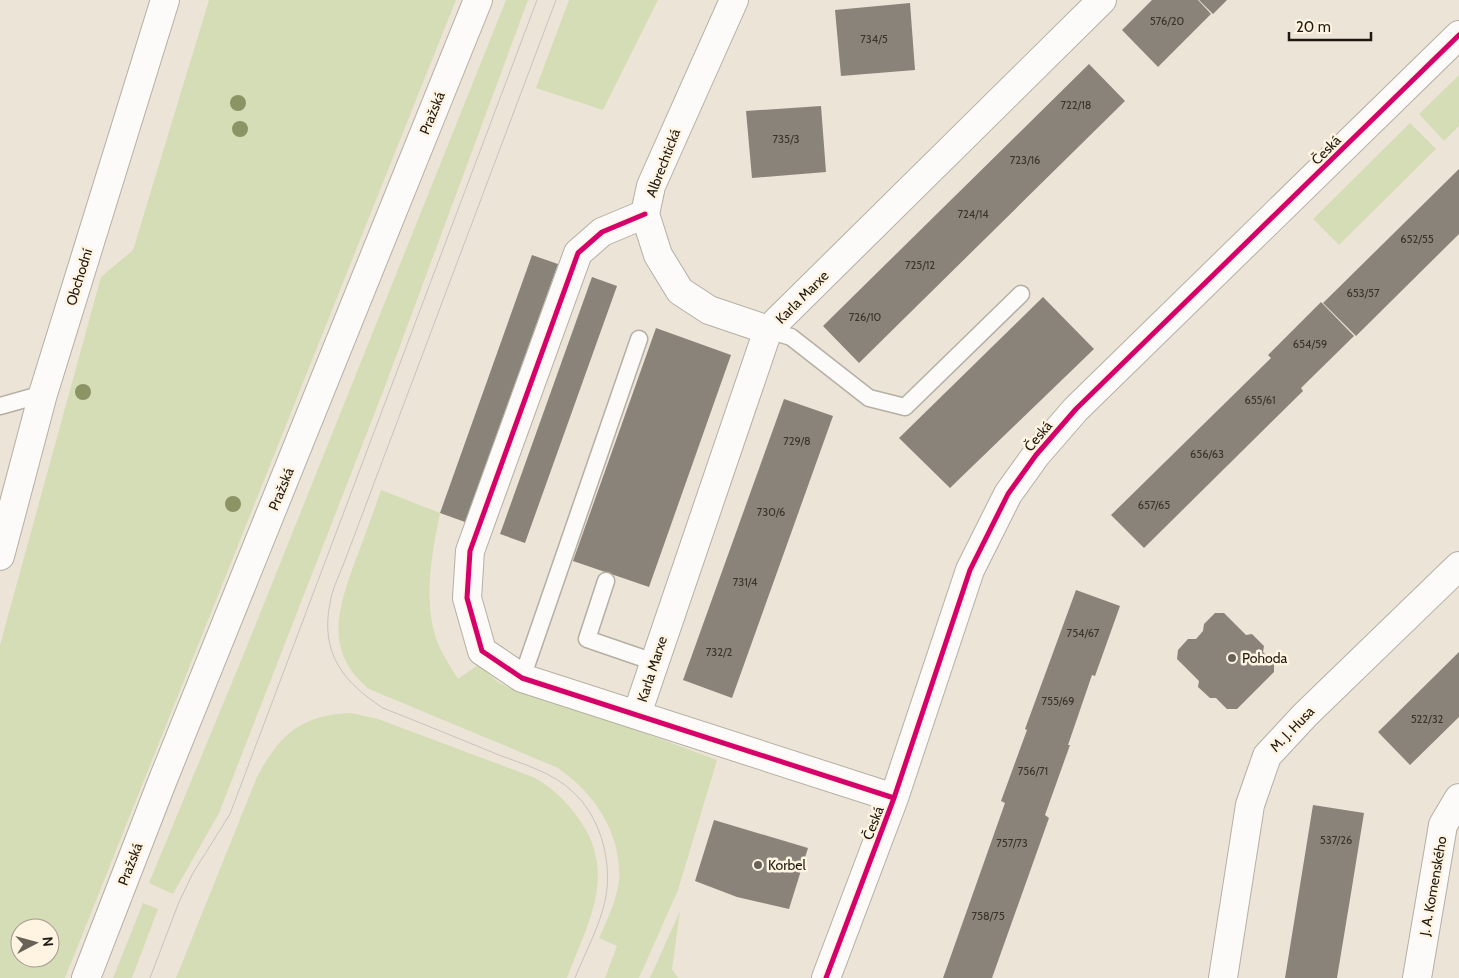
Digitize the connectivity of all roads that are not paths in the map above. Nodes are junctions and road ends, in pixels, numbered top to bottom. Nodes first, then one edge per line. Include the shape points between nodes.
1 (165, 0) edge
2 (478, 0) edge
3 (734, 0) edge
4 (1102, 0) edge
5 (1459, 34) edge
6 (645, 214) junction
7 (1021, 294) dead end
8 (768, 330) junction
9 (639, 339) dead end
10 (43, 394) junction
11 (0, 406) edge
12 (0, 556) edge
13 (1459, 566) edge
14 (606, 581) dead end
15 (654, 662) junction
16 (522, 678) junction
17 (637, 714) junction
18 (894, 798) junction
19 (1459, 798) edge
20 (86, 978) edge
21 (826, 978) edge
22 (1223, 978) edge
23 (1417, 978) edge

1 - 10 street, Obchodní
2 - 20 street, Pražská
3 - 6 street, Albrechtická via 651,186
4 - 8 street, Karla Marxe
5 - 18 street, Česká via 1076,409 1036,455 1000,507 970,570
6 - 8 street, Albrechtická via 658,255 680,291 709,310
6 - 16 street via 602,232 578,254 470,551 467,598 482,651
7 - 8 lane via 905,407 869,398 791,337
8 - 15 street, Karla Marxe
9 - 16 lane
10 - 11 lane
10 - 12 street, Obchodní
13 - 22 street, M. J. Husa via 1267,756 1250,805
14 - 15 lane via 588,639
15 - 17 street, Karla Marxe
16 - 17 street
17 - 18 street
18 - 21 street, Česká
19 - 23 street, J. A. Komenského via 1443,826

